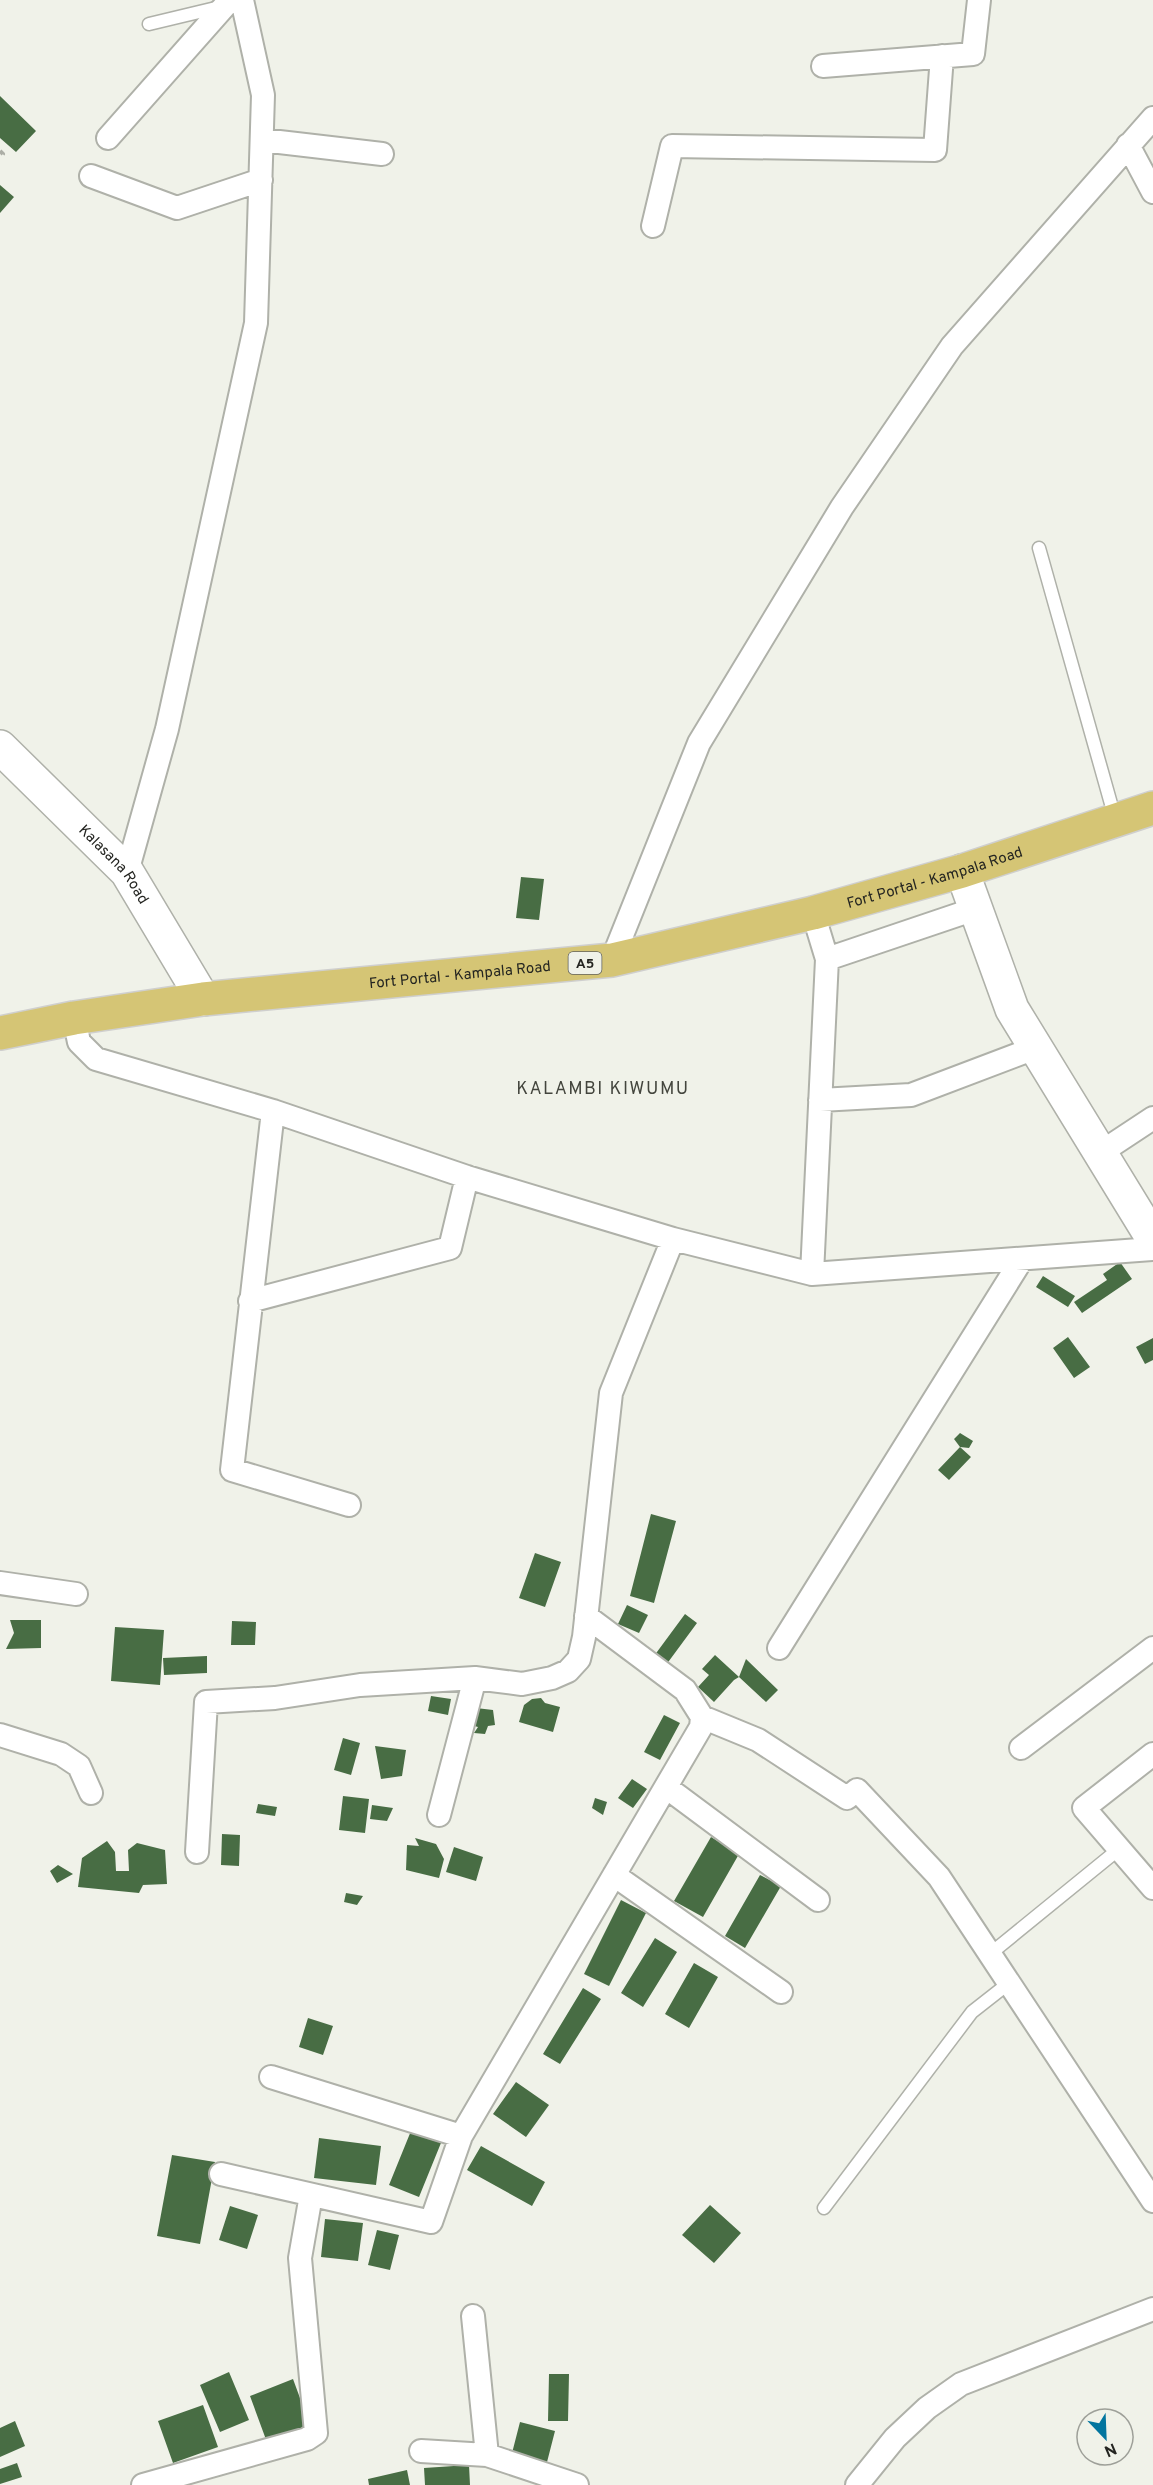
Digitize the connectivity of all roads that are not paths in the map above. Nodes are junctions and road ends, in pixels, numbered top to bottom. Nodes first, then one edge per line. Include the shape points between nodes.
1 (979, 0) edge
2 (232, 2) edge
3 (149, 24) dead end
4 (942, 56) junction
5 (823, 66) dead end
6 (1153, 118) edge
7 (108, 138) dead end
8 (262, 140) junction
9 (1128, 145) junction
10 (382, 154) dead end
11 (91, 176) dead end
12 (261, 180) junction
13 (1153, 192) edge
14 (653, 226) dead end
15 (1039, 548) dead end
16 (0, 747) edge
17 (1153, 808) edge
18 (1116, 820) junction
19 (962, 871) junction
20 (127, 872) junction
21 (975, 909) junction
22 (813, 914) junction
23 (827, 959) junction
24 (612, 960) junction
25 (203, 999) junction
26 (74, 1018) junction
27 (0, 1033) edge
28 (1035, 1048) junction
29 (820, 1100) junction
30 (273, 1111) junction
31 (1153, 1118) edge
32 (1100, 1152) junction
33 (467, 1177) junction
34 (673, 1239) junction
35 (1153, 1239) edge
36 (1153, 1249) edge
37 (1022, 1259) junction
38 (812, 1274) junction
39 (250, 1301) junction
40 (349, 1505) dead end
41 (0, 1583) edge
42 (76, 1594) dead end
43 (586, 1616) junction
44 (779, 1648) dead end
45 (1153, 1648) edge
46 (475, 1677) junction
47 (702, 1717) junction
48 (0, 1735) edge
49 (1021, 1748) dead end
50 (1153, 1754) edge
51 (666, 1786) junction
52 (91, 1793) dead end
53 (439, 1815) dead end
54 (1119, 1849) junction
55 (197, 1852) dead end
56 (614, 1875) junction
57 (1153, 1888) edge
58 (818, 1900) dead end
59 (990, 1954) junction
60 (1009, 1983) junction
61 (780, 1992) dead end
62 (271, 2077) dead end
63 (461, 2136) junction
64 (221, 2174) dead end
65 (311, 2195) junction
66 (1153, 2201) edge
67 (824, 2208) dead end
68 (1153, 2309) edge
69 (473, 2316) dead end
70 (421, 2451) dead end
71 (487, 2455) junction
72 (143, 2485) edge
73 (577, 2485) edge
74 (857, 2485) edge

1 - 4 street via 973,54
2 - 3 lane
2 - 7 street
2 - 8 street via 263,95
4 - 5 street
4 - 14 street via 935,150 672,146
6 - 9 street
8 - 10 street
8 - 12 street
9 - 13 street
9 - 24 street via 952,346 842,507 699,743
11 - 12 street via 177,208
12 - 20 street via 256,323 167,729
15 - 18 lane
16 - 20 street, Kalasana Road
17 - 18 main road, Fort Portal - Kampala Road / A5
18 - 19 main road, Fort Portal - Kampala Road / A5
19 - 21 street
19 - 22 main road, Fort Portal - Kampala Road / A5
20 - 25 street, Kalasana Road
21 - 23 street
21 - 28 street via 1012,1009
22 - 23 street
22 - 24 main road, Fort Portal - Kampala Road / A5
23 - 29 street
24 - 25 main road, Fort Portal - Kampala Road / A5
25 - 26 main road, Fort Portal - Kampala Road / A5
26 - 27 main road, Fort Portal - Kampala Road / A5
26 - 30 street via 79,1042 96,1059
28 - 29 street via 910,1095
28 - 32 street
29 - 38 street
30 - 33 street
30 - 39 street
31 - 32 street
32 - 35 street
33 - 34 street
33 - 39 street via 450,1248
34 - 38 street
34 - 43 street via 611,1393
36 - 37 street
37 - 38 street
37 - 44 street
39 - 40 street via 232,1470
41 - 42 street
43 - 46 street via 579,1659 568,1671 522,1684
43 - 47 street via 685,1690
45 - 49 street
46 - 53 street
46 - 55 street via 360,1684 275,1698 206,1702
47 - 51 street via 701,1727
47 - 59 street via 758,1740 847,1798 857,1791 939,1877
48 - 52 street via 61,1754 79,1766
50 - 54 street via 1084,1808
51 - 56 street
51 - 58 street
54 - 57 street
54 - 59 lane
56 - 61 street
56 - 63 street
59 - 60 street
60 - 66 street
60 - 67 lane via 972,2012
62 - 63 street
63 - 65 street via 431,2222
64 - 65 street
65 - 72 street via 300,2258 316,2433 307,2439
68 - 74 street via 961,2384 895,2438
69 - 71 street
70 - 71 street
71 - 73 street

